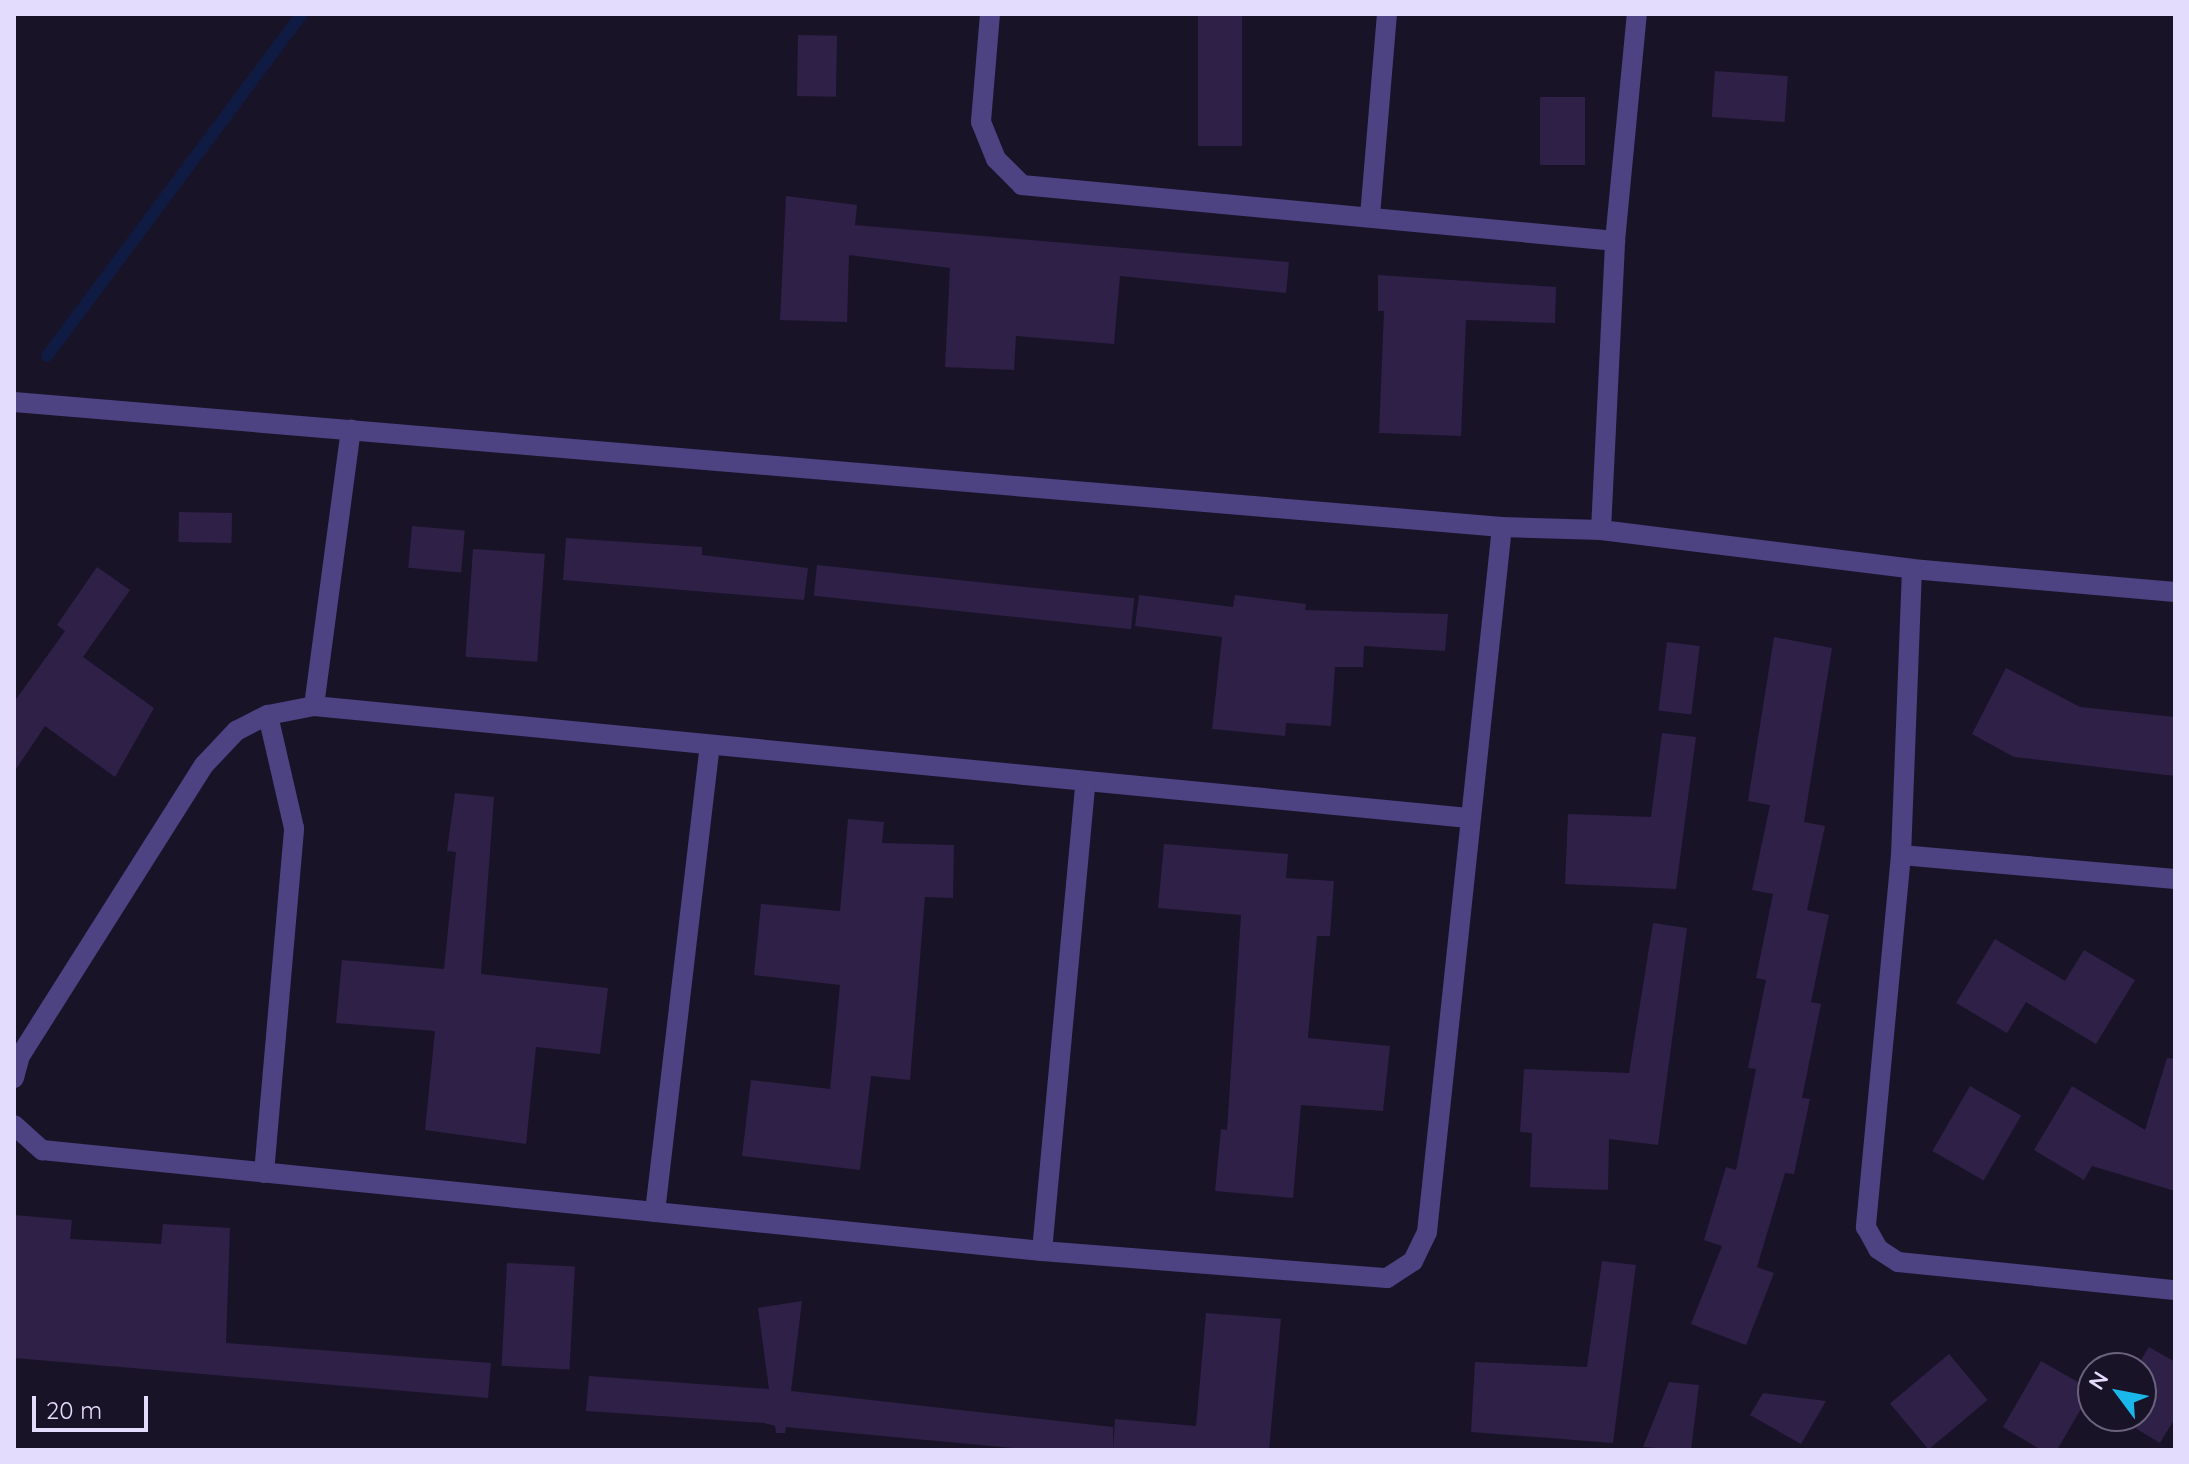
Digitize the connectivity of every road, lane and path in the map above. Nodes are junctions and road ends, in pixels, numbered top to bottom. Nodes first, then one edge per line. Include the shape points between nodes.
1 (990, 14) edge
2 (1387, 14) edge
3 (1637, 14) edge
4 (1370, 216) junction
5 (1615, 241) junction
6 (14, 402) edge
7 (351, 429) junction
8 (1502, 527) junction
9 (1601, 530) junction
10 (1912, 569) junction
11 (2175, 592) edge
12 (314, 706) junction
13 (268, 715) junction
14 (710, 745) junction
15 (1086, 781) junction
16 (1469, 818) junction
17 (1901, 855) junction
18 (2175, 879) edge
19 (14, 1078) edge
20 (14, 1125) edge
21 (264, 1173) junction
22 (655, 1212) junction
23 (1042, 1251) junction
24 (2175, 1290) edge

1 - 4 street via 981,122 996,159 1022,185
2 - 4 street
3 - 5 street
4 - 5 street
5 - 9 street
6 - 7 street
7 - 8 street
7 - 12 street
8 - 9 street
8 - 16 street
9 - 10 street
10 - 11 street
10 - 17 street
12 - 13 street
12 - 14 street
13 - 19 street via 236,731 204,765 20,1056
13 - 21 street via 294,828
14 - 15 street
14 - 22 street
15 - 16 street
15 - 23 street
16 - 23 street via 1427,1232 1413,1261 1387,1278
17 - 18 street
17 - 24 street via 1866,1227 1878,1249 1898,1262
20 - 21 street via 42,1150
21 - 22 street
22 - 23 street

